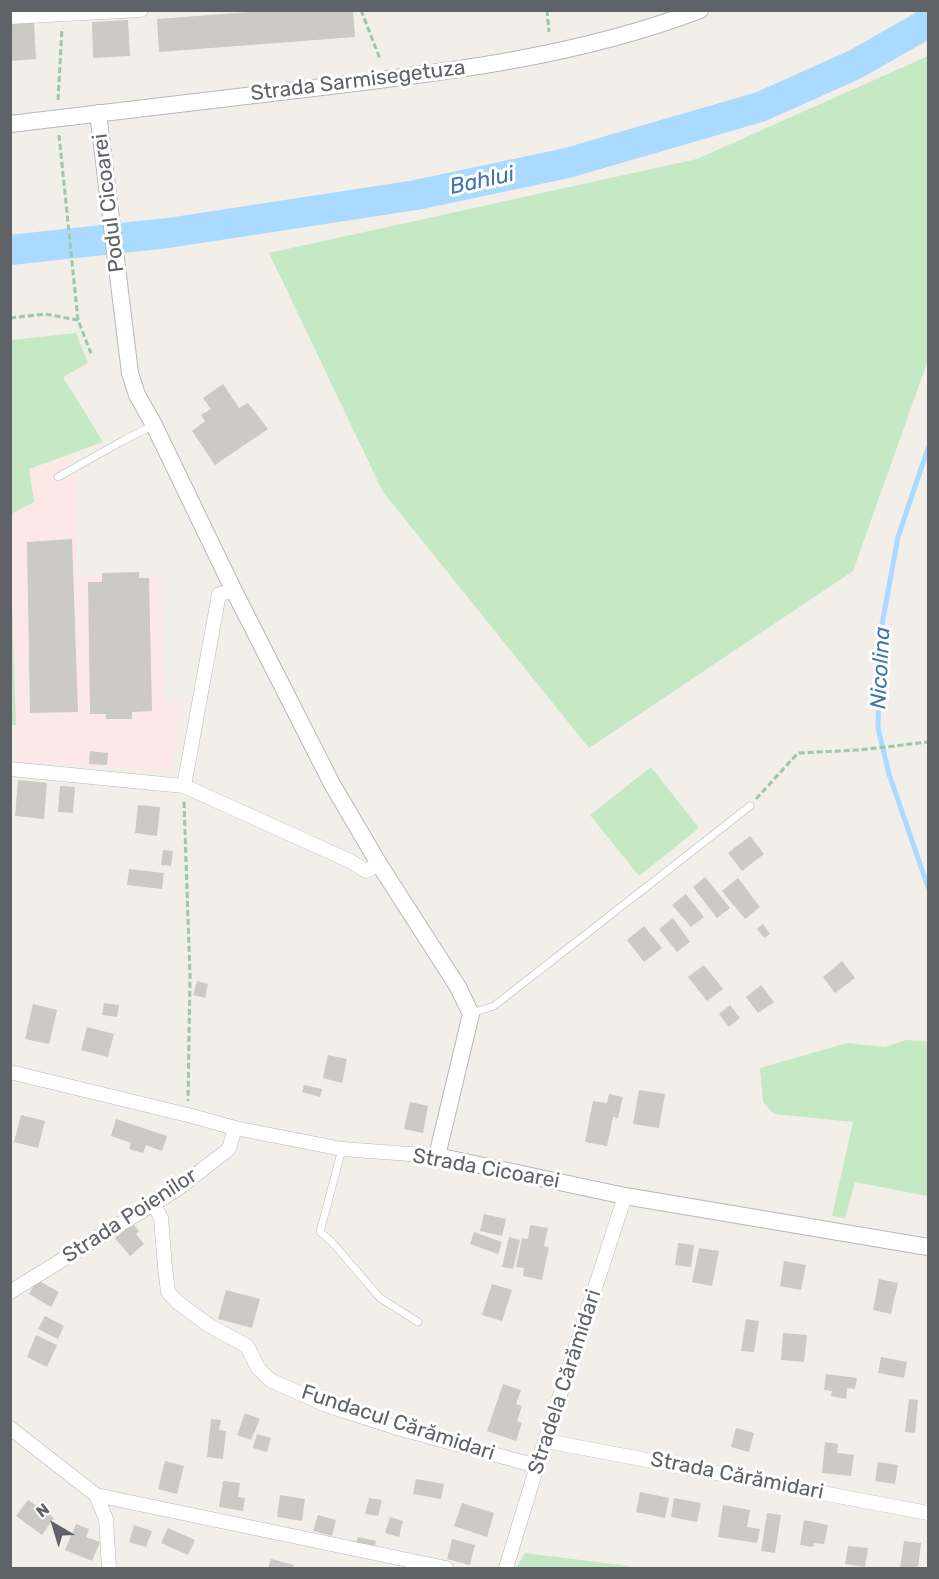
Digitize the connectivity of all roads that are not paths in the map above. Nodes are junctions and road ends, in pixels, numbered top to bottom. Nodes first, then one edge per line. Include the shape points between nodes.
1 (141, 10) edge
2 (700, 10) edge
3 (120, 11) edge
4 (10, 16) edge
5 (98, 113) junction
6 (10, 124) edge
7 (154, 425) junction
8 (58, 477) dead end
9 (234, 591) junction
10 (10, 769) edge
11 (184, 786) junction
12 (750, 806) road end
13 (378, 864) junction
14 (471, 1014) junction
15 (10, 1072) edge
16 (235, 1128) junction
17 (342, 1149) junction
18 (437, 1156) junction
19 (625, 1196) junction
20 (154, 1204) junction
21 (928, 1247) edge
22 (10, 1292) edge
23 (418, 1322) dead end
24 (10, 1428) edge
25 (546, 1441) junction
26 (537, 1466) junction
27 (96, 1495) junction
28 (928, 1513) edge
29 (109, 1569) edge
30 (446, 1569) edge
31 (506, 1569) edge

1 - 3 street
2 - 5 street, Strada Sarmisegetuza via 622,35 494,64
3 - 4 street
5 - 6 street, Strada Sarmisegetuza
5 - 7 street, Podul Cicoarei via 130,373
7 - 8 lane
7 - 9 street, Podul Cicoarei
9 - 11 street via 219,594
9 - 13 street, Podul Cicoarei via 332,784
10 - 11 street
11 - 13 street via 366,871
12 - 14 lane via 494,1006
13 - 14 street, Podul Cicoarei via 458,987
14 - 18 street
15 - 16 street, Strada Cicoarei
16 - 17 street, Strada Cicoarei
16 - 20 street, Strada Poienilor via 229,1149
17 - 18 street, Strada Cicoarei
17 - 23 lane via 320,1232 380,1298
18 - 19 street, Strada Cicoarei
19 - 21 street, Strada Cicoarei
19 - 25 street, Stradela Cărămidari
20 - 22 street, Strada Poienilor
20 - 26 street, Fundacul Cărămidari via 161,1218 168,1292 210,1326 247,1346 258,1368 270,1380 401,1429
24 - 27 street
25 - 26 street, Stradela Cărămidari
25 - 28 street, Strada Cărămidari
26 - 31 street, Stradela Cărămidari
27 - 29 street via 106,1519
27 - 30 street

